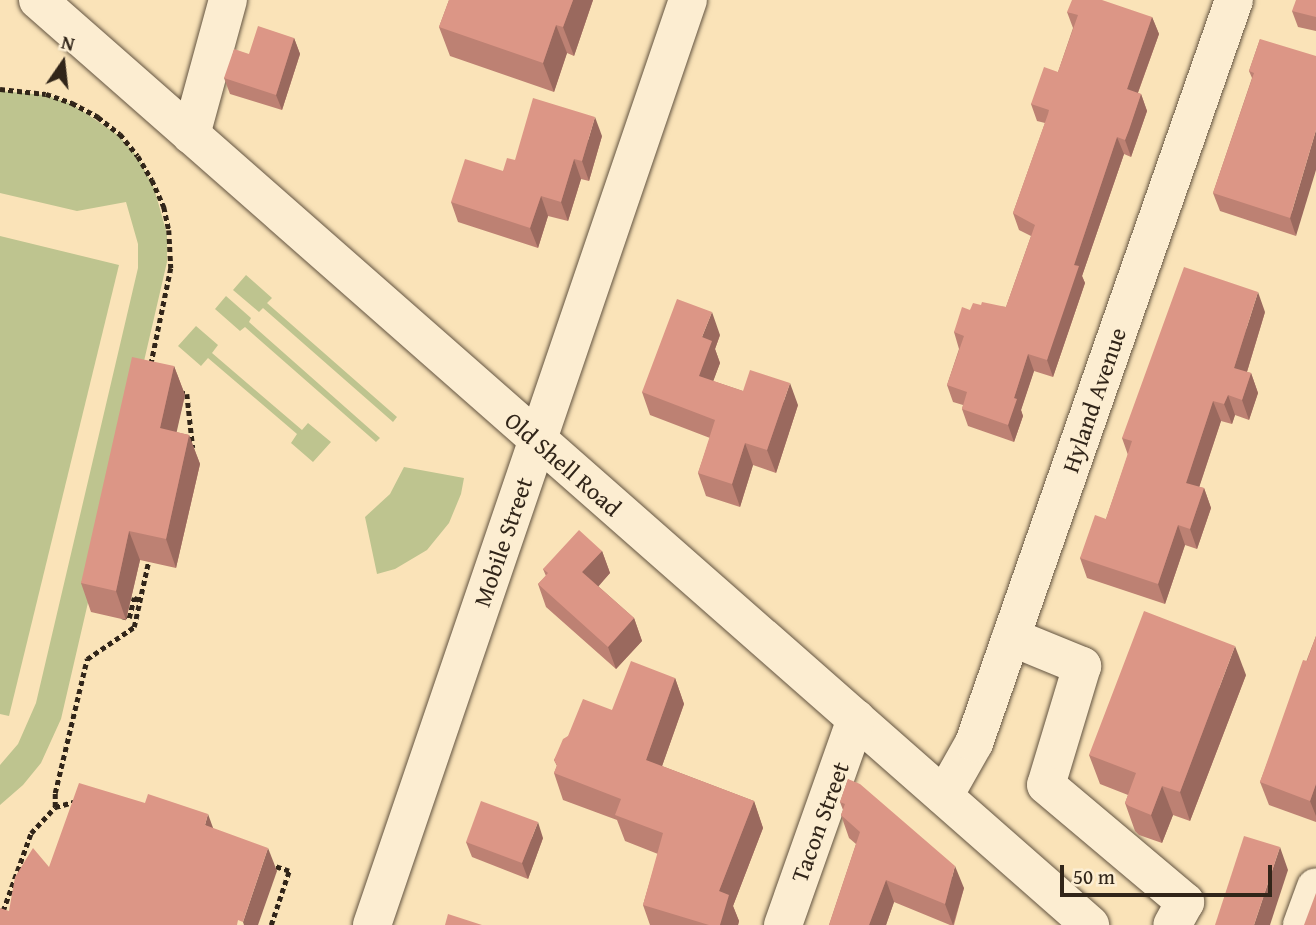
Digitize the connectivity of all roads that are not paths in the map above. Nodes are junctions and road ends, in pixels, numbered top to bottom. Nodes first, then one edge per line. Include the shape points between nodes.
1 (38, 0) edge
2 (228, 0) edge
3 (688, 0) edge
4 (1234, 0) edge
5 (191, 135) junction
6 (537, 442) junction
7 (1011, 637) junction
8 (856, 719) junction
9 (944, 796) junction
10 (1316, 887) edge
11 (372, 925) edge
12 (783, 925) edge
13 (1090, 925) edge
14 (1172, 925) edge
15 (1302, 925) edge

1 - 5 street, Old Shell Road
2 - 5 street
3 - 6 street, Mobile Street
4 - 7 street, Hyland Avenue
5 - 6 street, Old Shell Road
6 - 8 street, Old Shell Road
6 - 11 street, Mobile Street
7 - 9 street, Hyland Avenue via 974,743
7 - 14 street via 1082,666 1046,785 1185,902
8 - 9 street, Old Shell Road
8 - 12 street, Tacon Street
9 - 13 street, Old Shell Road
10 - 15 street

